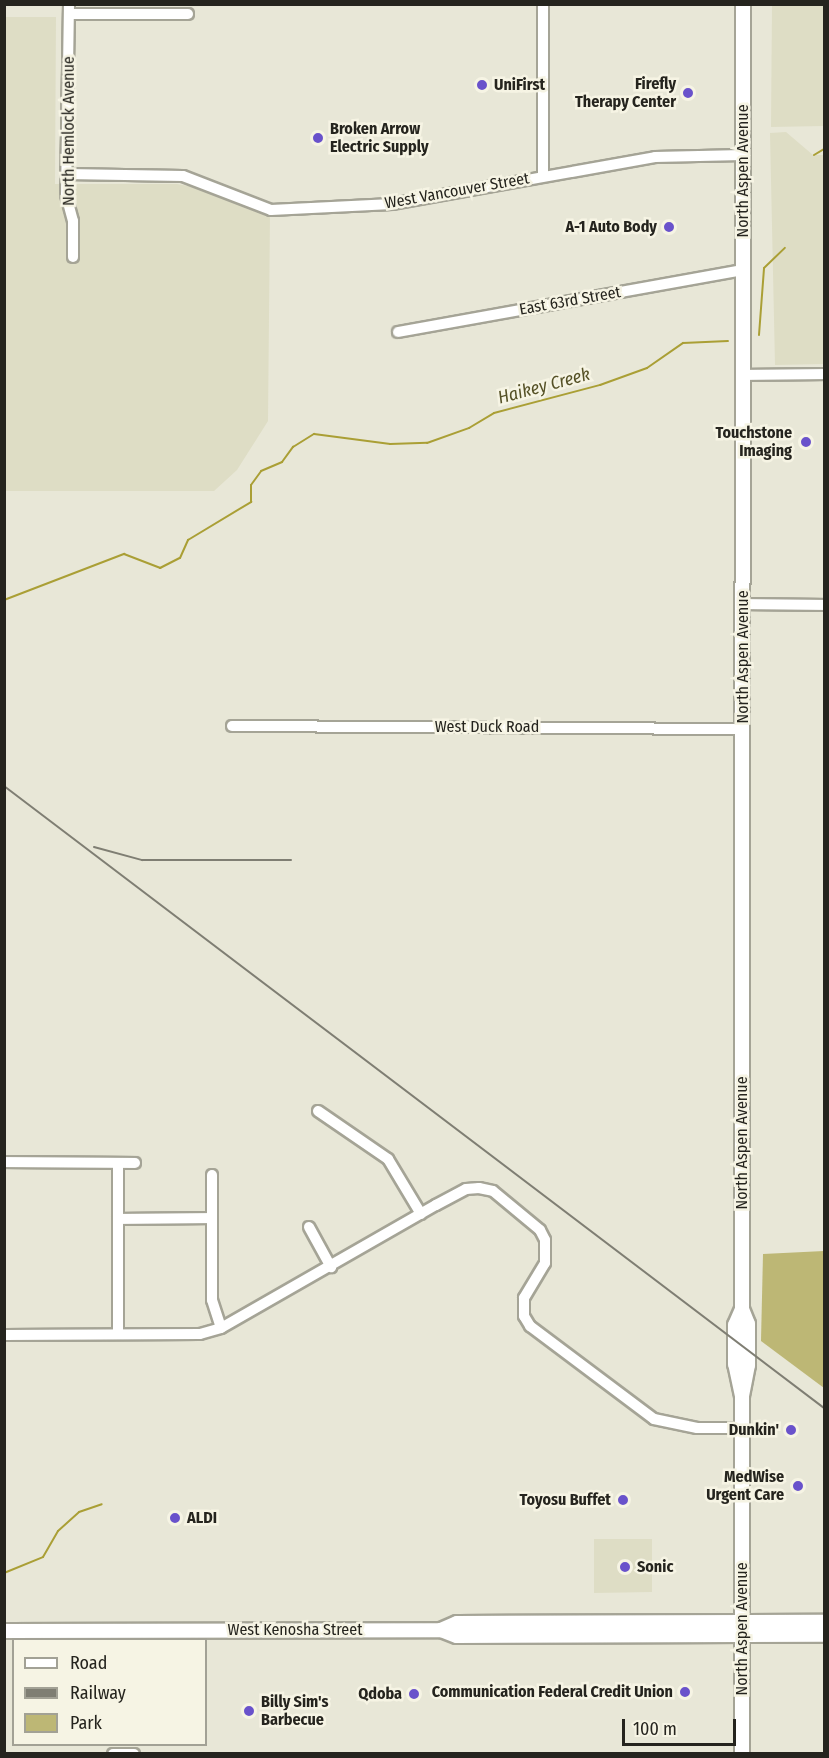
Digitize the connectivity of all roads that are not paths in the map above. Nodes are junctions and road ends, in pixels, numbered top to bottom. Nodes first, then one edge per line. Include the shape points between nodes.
1 (543, 4) edge
2 (742, 4) edge
3 (69, 9) edge
4 (188, 14) dead end
5 (743, 155) junction
6 (67, 174) junction
7 (543, 176) junction
8 (73, 257) dead end
9 (743, 270) junction
10 (398, 332) dead end
11 (825, 374) edge
12 (743, 375) junction
13 (743, 604) junction
14 (825, 605) edge
15 (232, 726) dead end
16 (742, 729) junction
17 (318, 1111) dead end
18 (4, 1162) edge
19 (118, 1163) junction
20 (135, 1163) dead end
21 (212, 1175) dead end
22 (421, 1214) junction
23 (212, 1218) junction
24 (118, 1219) junction
25 (309, 1227) dead end
26 (331, 1267) junction
27 (221, 1328) junction
28 (6, 1334) edge
29 (118, 1334) junction
30 (742, 1428) junction
31 (825, 1622) edge
32 (742, 1629) junction
33 (4, 1631) edge
34 (825, 1635) edge
35 (132, 1752) edge
36 (113, 1754) edge
37 (742, 1754) edge

1 - 7 street
2 - 5 main road, North Aspen Avenue
3 - 4 street
3 - 6 street, North Hemlock Avenue
5 - 7 street, West Vancouver Street via 655,157
5 - 9 main road, North Aspen Avenue
6 - 7 street, West Vancouver Street via 183,176 271,210 392,204
6 - 8 street, North Hemlock Avenue
9 - 10 street, East 63rd Street
9 - 12 main road, North Aspen Avenue
11 - 12 street
12 - 13 main road, North Aspen Avenue
13 - 14 street
13 - 16 main road, North Aspen Avenue
15 - 16 street, West Duck Road
16 - 30 main road, North Aspen Avenue via 742,1309 748,1324
17 - 22 street via 388,1159
18 - 19 street
19 - 20 street
19 - 24 street
21 - 23 street
22 - 26 street
22 - 30 street via 466,1190 493,1191 540,1230 545,1240 545,1263 524,1298 524,1316 549,1342 654,1419 697,1428
23 - 24 street
23 - 27 street via 212,1300
24 - 29 street
25 - 26 street
26 - 27 street
27 - 29 street via 200,1334
28 - 29 street
30 - 32 main road, North Aspen Avenue
31 - 32 main road
32 - 33 main road, West Kenosha Street via 578,1629 457,1623 441,1630
32 - 34 main road
32 - 37 main road, North Aspen Avenue
35 - 36 street

